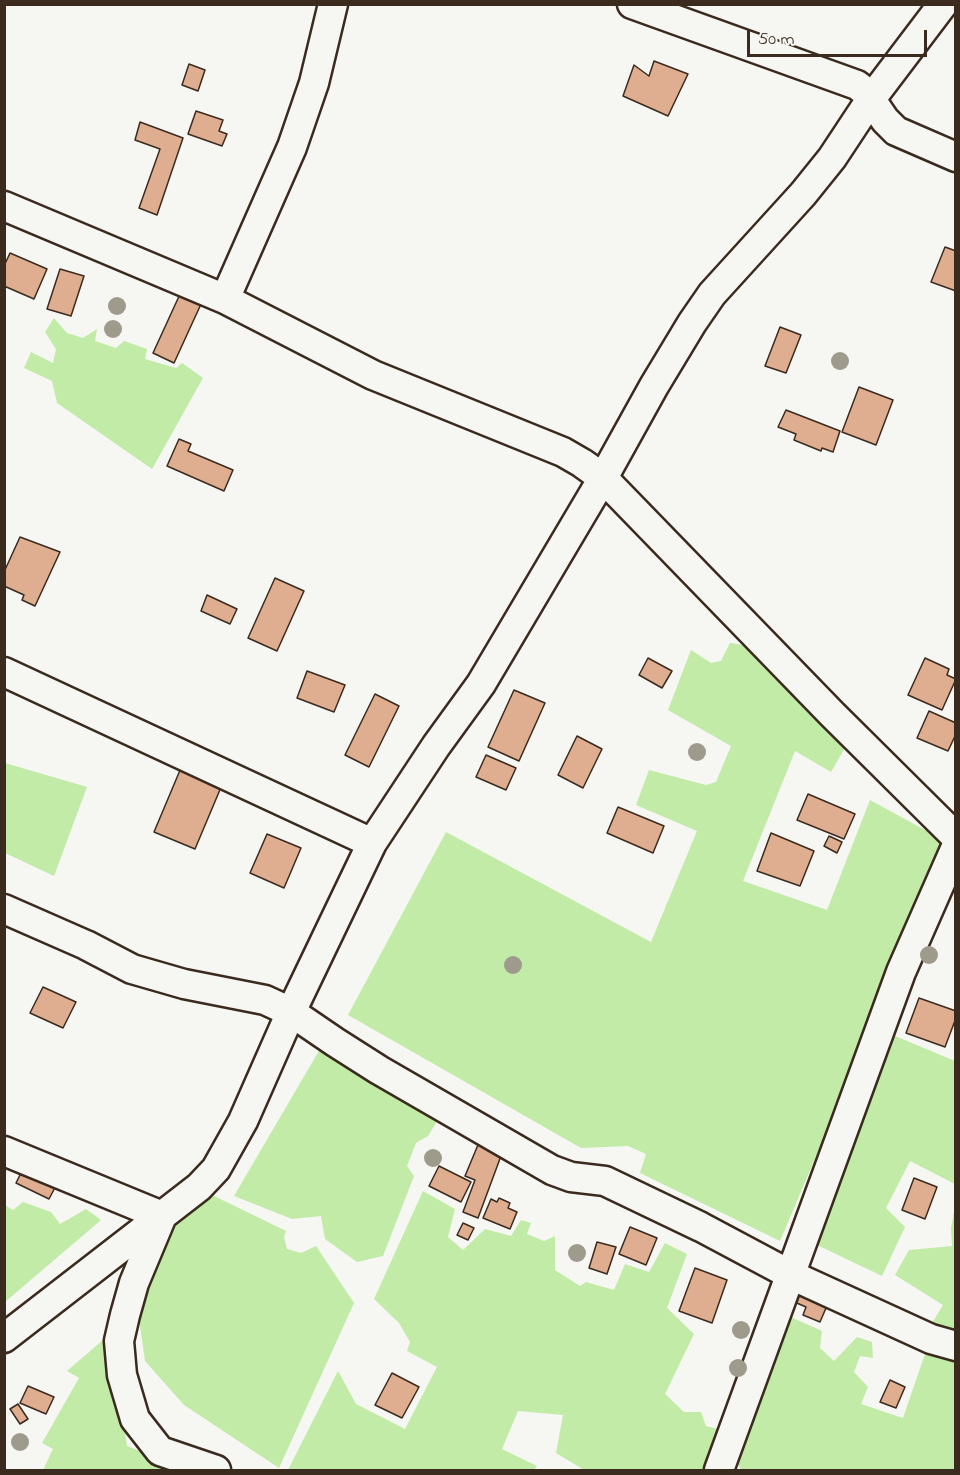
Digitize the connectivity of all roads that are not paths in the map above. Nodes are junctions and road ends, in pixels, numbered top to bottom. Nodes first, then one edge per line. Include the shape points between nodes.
1 (333, 4) edge
2 (632, 4) edge
3 (943, 4) edge
4 (871, 99) junction
5 (956, 157) edge
6 (4, 206) edge
7 (225, 299) junction
8 (603, 478) junction
9 (4, 672) edge
10 (956, 837) edge
11 (372, 843) junction
12 (956, 847) edge
13 (4, 909) edge
14 (291, 1012) junction
15 (4, 1151) edge
16 (162, 1216) junction
17 (791, 1275) junction
18 (4, 1338) edge
19 (956, 1346) edge
20 (216, 1470) edge
21 (719, 1470) edge

1 - 7 street via 314,83 292,147
2 - 4 street via 857,85
3 - 4 street
4 - 5 street via 896,131
4 - 8 street via 810,185 712,294 654,386
6 - 7 street
7 - 8 street via 373,375 563,452
8 - 10 street
8 - 11 street via 481,684
9 - 11 street
11 - 14 street
12 - 17 street via 901,972
13 - 14 street via 132,969 265,1000
14 - 16 street via 243,1121 216,1169 200,1187
14 - 17 street via 379,1070 552,1170 605,1181
15 - 16 street
16 - 18 street
16 - 20 street via 124,1316 119,1341 122,1375 135,1419 160,1451
17 - 19 street via 931,1339
17 - 21 street

